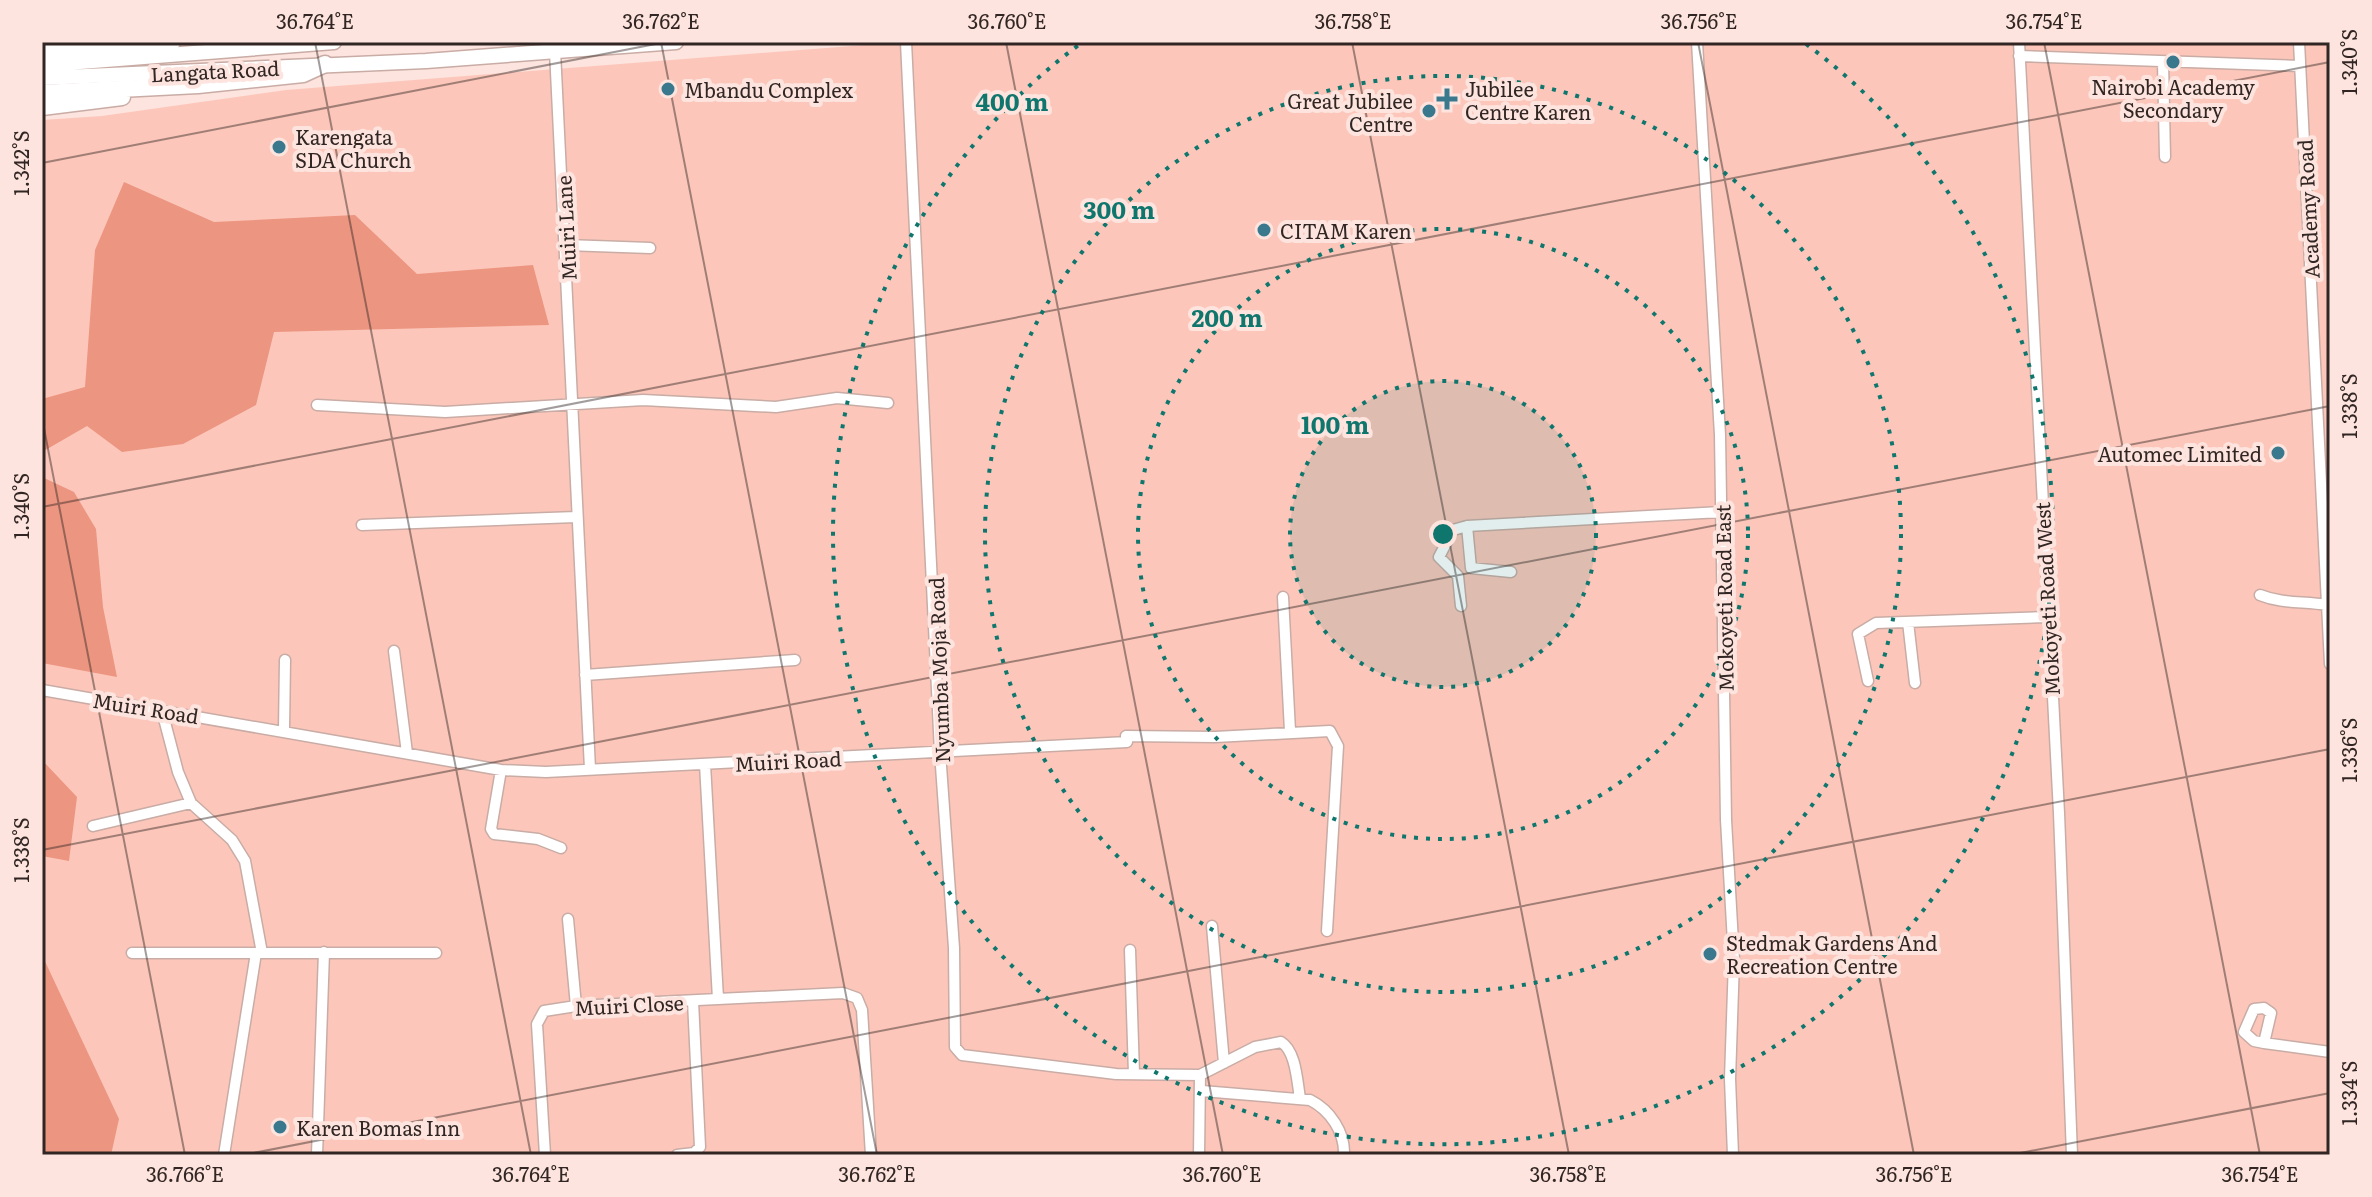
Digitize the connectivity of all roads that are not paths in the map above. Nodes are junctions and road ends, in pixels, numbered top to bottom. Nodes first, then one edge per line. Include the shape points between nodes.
1 (172, 42) edge
2 (334, 42) edge
3 (676, 42) edge
4 (906, 42) edge
5 (1697, 42) edge
6 (2019, 42) edge
7 (2299, 42) edge
8 (252, 44) edge
9 (555, 51) junction
10 (42, 53) edge
11 (2019, 56) junction
12 (2163, 62) junction
13 (325, 64) junction
14 (42, 65) edge
15 (2300, 66) junction
16 (42, 78) edge
17 (198, 85) junction
18 (42, 93) edge
19 (42, 107) edge
20 (2165, 157) dead end
21 (566, 245) junction
22 (650, 248) dead end
23 (888, 403) dead end
24 (317, 405) dead end
25 (571, 406) junction
26 (1721, 512) junction
27 (576, 517) junction
28 (362, 525) dead end
29 (1467, 526) junction
30 (1511, 572) dead end
31 (2260, 595) dead end
32 (1283, 597) dead end
33 (2327, 605) junction
34 (1461, 606) dead end
35 (2046, 617) junction
36 (1908, 622) junction
37 (394, 651) dead end
38 (285, 660) dead end
39 (795, 660) dead end
40 (2330, 664) edge
41 (585, 675) junction
42 (1868, 681) dead end
43 (1915, 683) dead end
44 (42, 690) edge
45 (162, 711) junction
46 (284, 730) junction
47 (1290, 731) junction
48 (940, 752) junction
49 (407, 753) junction
50 (705, 764) junction
51 (590, 769) junction
52 (501, 770) junction
53 (191, 803) junction
54 (93, 826) dead end
55 (561, 848) dead end
56 (568, 919) dead end
57 (1212, 926) dead end
58 (1327, 931) dead end
59 (1130, 950) dead end
60 (324, 952) junction
61 (132, 953) dead end
62 (259, 953) junction
63 (436, 953) dead end
64 (718, 999) junction
65 (693, 1001) junction
66 (576, 1006) junction
67 (2264, 1043) dead end
68 (2330, 1052) edge
69 (1224, 1063) junction
70 (1134, 1074) junction
71 (1200, 1075) junction
72 (1202, 1091) junction
73 (1300, 1098) junction
74 (698, 1153) edge
75 (224, 1155) edge
76 (317, 1155) edge
77 (545, 1155) edge
78 (677, 1155) edge
79 (871, 1155) edge
80 (1199, 1155) edge
81 (1344, 1155) edge
82 (1733, 1155) edge
83 (2072, 1155) edge

1 - 10 main road
2 - 8 main road, Langata Road
3 - 9 main road, Langata Road
4 - 48 street, Nyumba Moja Road
5 - 26 street, Mokoyeti Road East
6 - 11 street, Mokoyeti Road West
7 - 15 street, Academy Road
8 - 14 main road, Langata Road via 188,56
9 - 13 main road, Langata Road
9 - 21 street, Muiri Lane
11 - 12 street
11 - 35 street, Mokoyeti Road West
12 - 15 street
12 - 20 street
13 - 16 main road, Langata Road
13 - 17 main road via 303,74
15 - 33 street, Academy Road
17 - 18 main road
17 - 19 main road
21 - 22 street
21 - 25 street, Muiri Lane
23 - 25 street via 837,398 776,407 643,400
24 - 25 street via 445,412
25 - 27 street, Muiri Lane
26 - 29 street
26 - 82 street, Mokoyeti Road East via 1734,960
27 - 28 street
27 - 41 street, Muiri Lane
29 - 30 street via 1471,568
29 - 34 street via 1452,531 1439,552 1458,576
31 - 33 street
32 - 47 street
33 - 40 street, Academy Road
35 - 36 street
35 - 83 street, Mokoyeti Road West
36 - 42 street via 1876,623 1860,631 1859,652
36 - 43 street
37 - 49 street
38 - 46 street
39 - 41 street
41 - 51 street, Muiri Lane
44 - 45 street, Muiri Road
45 - 46 street, Muiri Road
45 - 53 street
46 - 49 street, Muiri Road
47 - 48 street, Muiri Road via 1126,736 1127,742
47 - 58 street, Muiri Road via 1330,731 1338,746
48 - 50 street, Muiri Road
48 - 70 street, Nyumba Moja Road via 958,1052 1043,1067
49 - 52 street, Muiri Road
50 - 51 street, Muiri Road
50 - 64 street
51 - 52 street, Muiri Road
52 - 55 street via 494,834 538,839
53 - 54 street
53 - 62 street via 232,840 245,861
56 - 66 street
57 - 69 street
59 - 70 street
60 - 62 street
60 - 63 street
60 - 76 street
61 - 62 street
62 - 75 street
64 - 65 street, Muiri Close
64 - 79 street, Muiri Close via 851,994 861,1005
65 - 66 street, Muiri Close
65 - 74 street
66 - 77 street, Muiri Close via 544,1011 537,1024
67 - 68 street
69 - 71 street
69 - 73 street via 1255,1047 1284,1043
70 - 71 street, Nyumba Moja Road
71 - 72 street
72 - 73 street
72 - 80 street
73 - 81 street via 1317,1103 1331,1118 1342,1136
74 - 78 street

